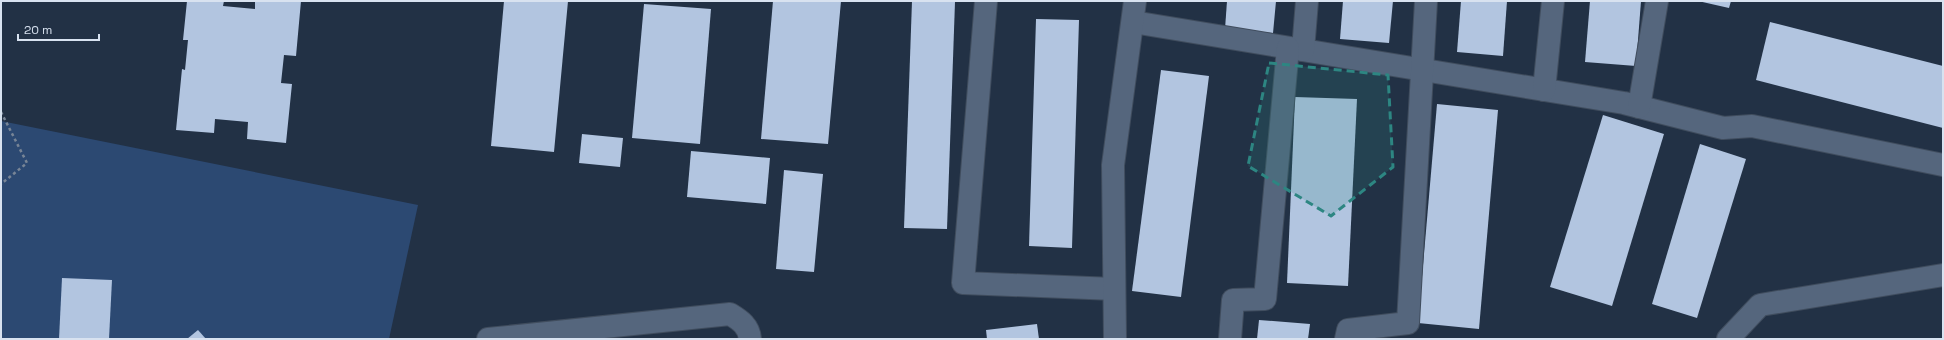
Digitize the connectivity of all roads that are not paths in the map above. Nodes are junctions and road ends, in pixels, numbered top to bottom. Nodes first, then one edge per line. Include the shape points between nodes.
1 (986, 1) edge
2 (1307, 1) edge
3 (1426, 1) edge
4 (1553, 1) edge
5 (1657, 1) edge
6 (1134, 11) edge
7 (1296, 49) junction
8 (1422, 70) junction
9 (1544, 90) junction
10 (1639, 107) junction
11 (1943, 166) edge
12 (1943, 276) edge
13 (1114, 289) junction
14 (488, 339) edge
15 (750, 339) edge
16 (1115, 339) edge
17 (1230, 339) edge
18 (1346, 339) edge
19 (1728, 339) edge

1 - 13 street via 963,283
2 - 7 street
3 - 8 street
4 - 9 street
5 - 10 street
6 - 7 street
6 - 13 street via 1113,165
7 - 8 street
7 - 17 street via 1265,299 1233,300
8 - 9 street
8 - 18 street via 1408,323 1348,330
9 - 10 street
10 - 11 street via 1722,128 1752,126
12 - 19 street via 1760,305
13 - 16 street
14 - 15 street via 730,314 750,330

